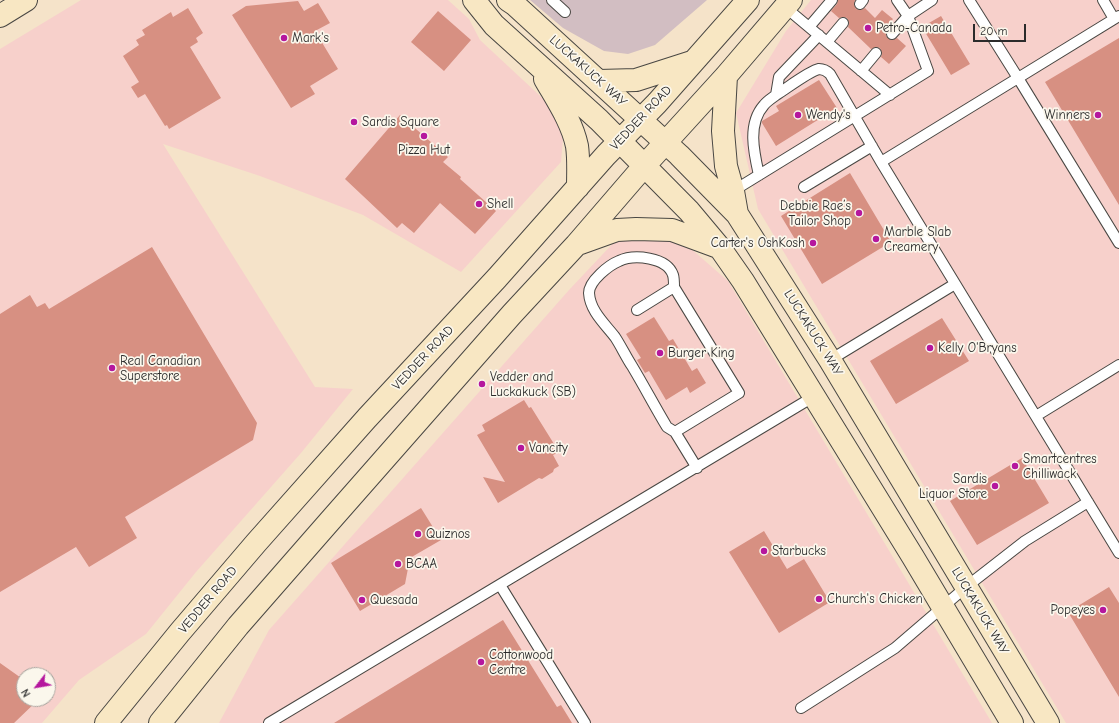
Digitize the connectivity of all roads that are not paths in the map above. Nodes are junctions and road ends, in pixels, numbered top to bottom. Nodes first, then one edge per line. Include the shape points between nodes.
1 (26, 0) edge
2 (474, 0) edge
3 (508, 0) edge
4 (552, 0) edge
5 (748, 0) edge
6 (832, 0) edge
7 (897, 0) edge
8 (932, 0) edge
9 (969, 0) edge
10 (1103, 0) edge
11 (788, 4) edge
12 (566, 12) dead end
13 (0, 16) edge
14 (908, 16) junction
15 (1117, 18) edge
16 (843, 23) dead end
17 (809, 27) junction
18 (892, 34) dead end
19 (823, 39) junction
20 (876, 53) dead end
21 (534, 61) junction
22 (692, 62) junction
23 (861, 70) junction
24 (726, 76) junction
25 (1018, 78) junction
26 (599, 81) junction
27 (776, 95) junction
28 (890, 95) junction
29 (854, 117) junction
30 (641, 119) junction
31 (619, 141) junction
32 (666, 142) junction
33 (872, 146) junction
34 (881, 162) junction
35 (645, 165) junction
36 (759, 175) junction
37 (578, 187) junction
38 (804, 187) dead end
39 (733, 191) junction
40 (737, 214) junction
41 (1119, 243) edge
42 (576, 244) junction
43 (720, 248) junction
44 (955, 284) junction
45 (674, 287) junction
46 (637, 310) dead end
47 (830, 360) junction
48 (1119, 365) edge
49 (813, 397) junction
50 (1036, 416) junction
51 (675, 432) junction
52 (697, 468) junction
53 (1088, 502) junction
54 (1119, 553) edge
55 (500, 585) junction
56 (966, 587) junction
57 (942, 607) junction
58 (801, 708) dead end
59 (106, 723) edge
60 (160, 723) edge
61 (269, 723) edge
62 (585, 723) edge
63 (1012, 723) edge
64 (1048, 723) edge

1 - 13 main road
2 - 21 main road via 494,25
3 - 26 main road, LUCKAKUCK WAY
4 - 12 lane
5 - 22 main road, VEDDER ROAD
6 - 17 lane
7 - 14 lane
8 - 14 lane
9 - 25 lane
10 - 15 lane
11 - 17 lane
11 - 24 main road
14 - 18 lane
14 - 28 lane via 928,71
15 - 25 lane
16 - 19 lane
17 - 19 lane
19 - 23 lane
19 - 27 lane via 779,77
20 - 23 lane
21 - 31 main road
21 - 37 main road via 565,114 577,146
22 - 26 main road via 636,80
22 - 30 main road, VEDDER ROAD
23 - 28 lane
24 - 32 main road
24 - 39 main road via 723,131 726,166
25 - 34 lane
25 - 41 lane
26 - 30 main road, LUCKAKUCK WAY
27 - 29 lane via 812,72 825,70 830,74
27 - 36 lane via 764,105 756,117 753,136
28 - 29 lane
29 - 33 lane
29 - 36 lane
30 - 31 main road, VEDDER ROAD
30 - 32 main road, LUCKAKUCK WAY
31 - 35 main road
31 - 37 main road, VEDDER ROAD
32 - 35 main road
32 - 40 main road, LUCKAKUCK WAY
33 - 34 lane
33 - 38 lane
34 - 44 lane
35 - 42 main road
35 - 43 main road via 690,211
36 - 39 lane
37 - 59 main road, VEDDER ROAD via 288,507 180,632
39 - 40 main road
40 - 47 main road, LUCKAKUCK WAY
42 - 43 main road via 616,230 636,229 672,230
42 - 60 main road via 238,626
43 - 49 main road via 743,281
44 - 47 lane
44 - 50 lane
45 - 46 lane
45 - 51 lane via 739,393
45 - 51 lane via 670,269 656,260 630,258 619,260 602,272 593,282 589,292 600,320 615,337 667,427
47 - 56 main road, LUCKAKUCK WAY
48 - 50 lane
49 - 52 lane
49 - 57 main road
50 - 53 lane
51 - 52 lane
52 - 55 lane
53 - 54 lane
53 - 56 lane via 1025,541
55 - 61 lane
55 - 62 lane
56 - 57 lane
56 - 64 main road, LUCKAKUCK WAY
57 - 58 lane via 895,648
57 - 63 main road

